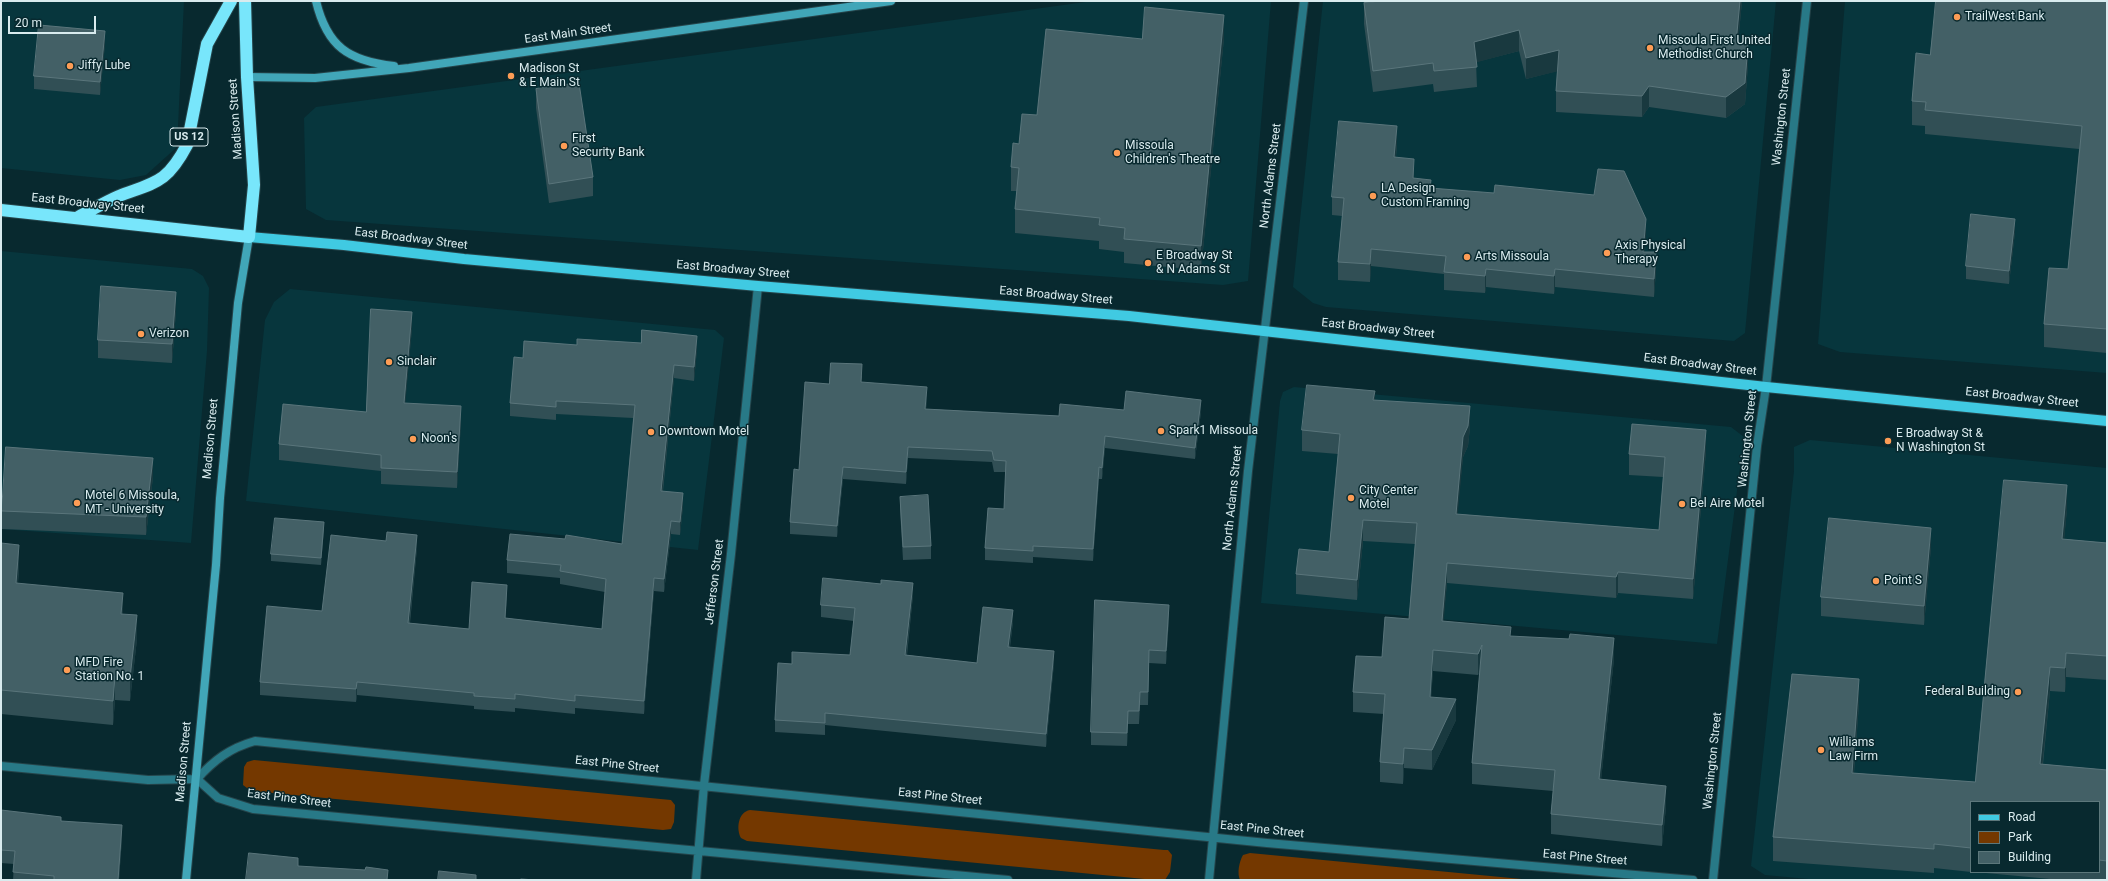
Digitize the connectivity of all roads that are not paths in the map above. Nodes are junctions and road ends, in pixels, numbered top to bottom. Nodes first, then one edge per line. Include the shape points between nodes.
1 (231, 1) edge
2 (246, 1) edge
3 (316, 1) edge
4 (891, 1) edge
5 (1304, 1) edge
6 (1807, 1) edge
7 (408, 68) junction
8 (247, 77) junction
9 (1, 210) edge
10 (78, 217) junction
11 (249, 237) junction
12 (758, 286) junction
13 (1264, 330) junction
14 (1766, 387) junction
15 (2107, 421) edge
16 (1, 766) edge
17 (197, 779) junction
18 (704, 785) junction
19 (1213, 837) junction
20 (699, 851) junction
21 (186, 880) edge
22 (696, 880) edge
23 (1008, 880) edge
24 (1209, 880) edge
25 (1693, 880) edge
26 (1713, 880) edge

1 - 10 highway, US 12 via 207,44 187,145 178,161 159,181 119,196
2 - 8 highway, Madison Street
3 - 7 street via 325,28 333,41 344,50 355,58 368,62
4 - 7 street, East Main Street
5 - 13 street, North Adams Street
6 - 14 street, Washington Street
7 - 8 street, East Main Street via 315,78
8 - 11 highway, Madison Street via 254,185
9 - 10 highway, East Broadway Street
10 - 11 highway, East Broadway Street
11 - 12 main road, East Broadway Street via 344,245 464,260
11 - 17 street, Madison Street via 238,303
12 - 13 main road, East Broadway Street via 1129,316
12 - 18 street, Jefferson Street
13 - 14 main road, East Broadway Street
13 - 19 street, North Adams Street via 1236,585
14 - 15 main road, East Broadway Street
14 - 26 street, Washington Street via 1757,446
16 - 17 street via 148,780
17 - 18 street, East Pine Street via 224,753 255,741
17 - 20 street, East Pine Street via 218,798 253,809
17 - 21 street, Madison Street
18 - 19 street, East Pine Street
18 - 20 street, Jefferson Street
19 - 24 street, North Adams Street
19 - 25 street, East Pine Street
20 - 22 street, Jefferson Street
20 - 23 street, East Pine Street

